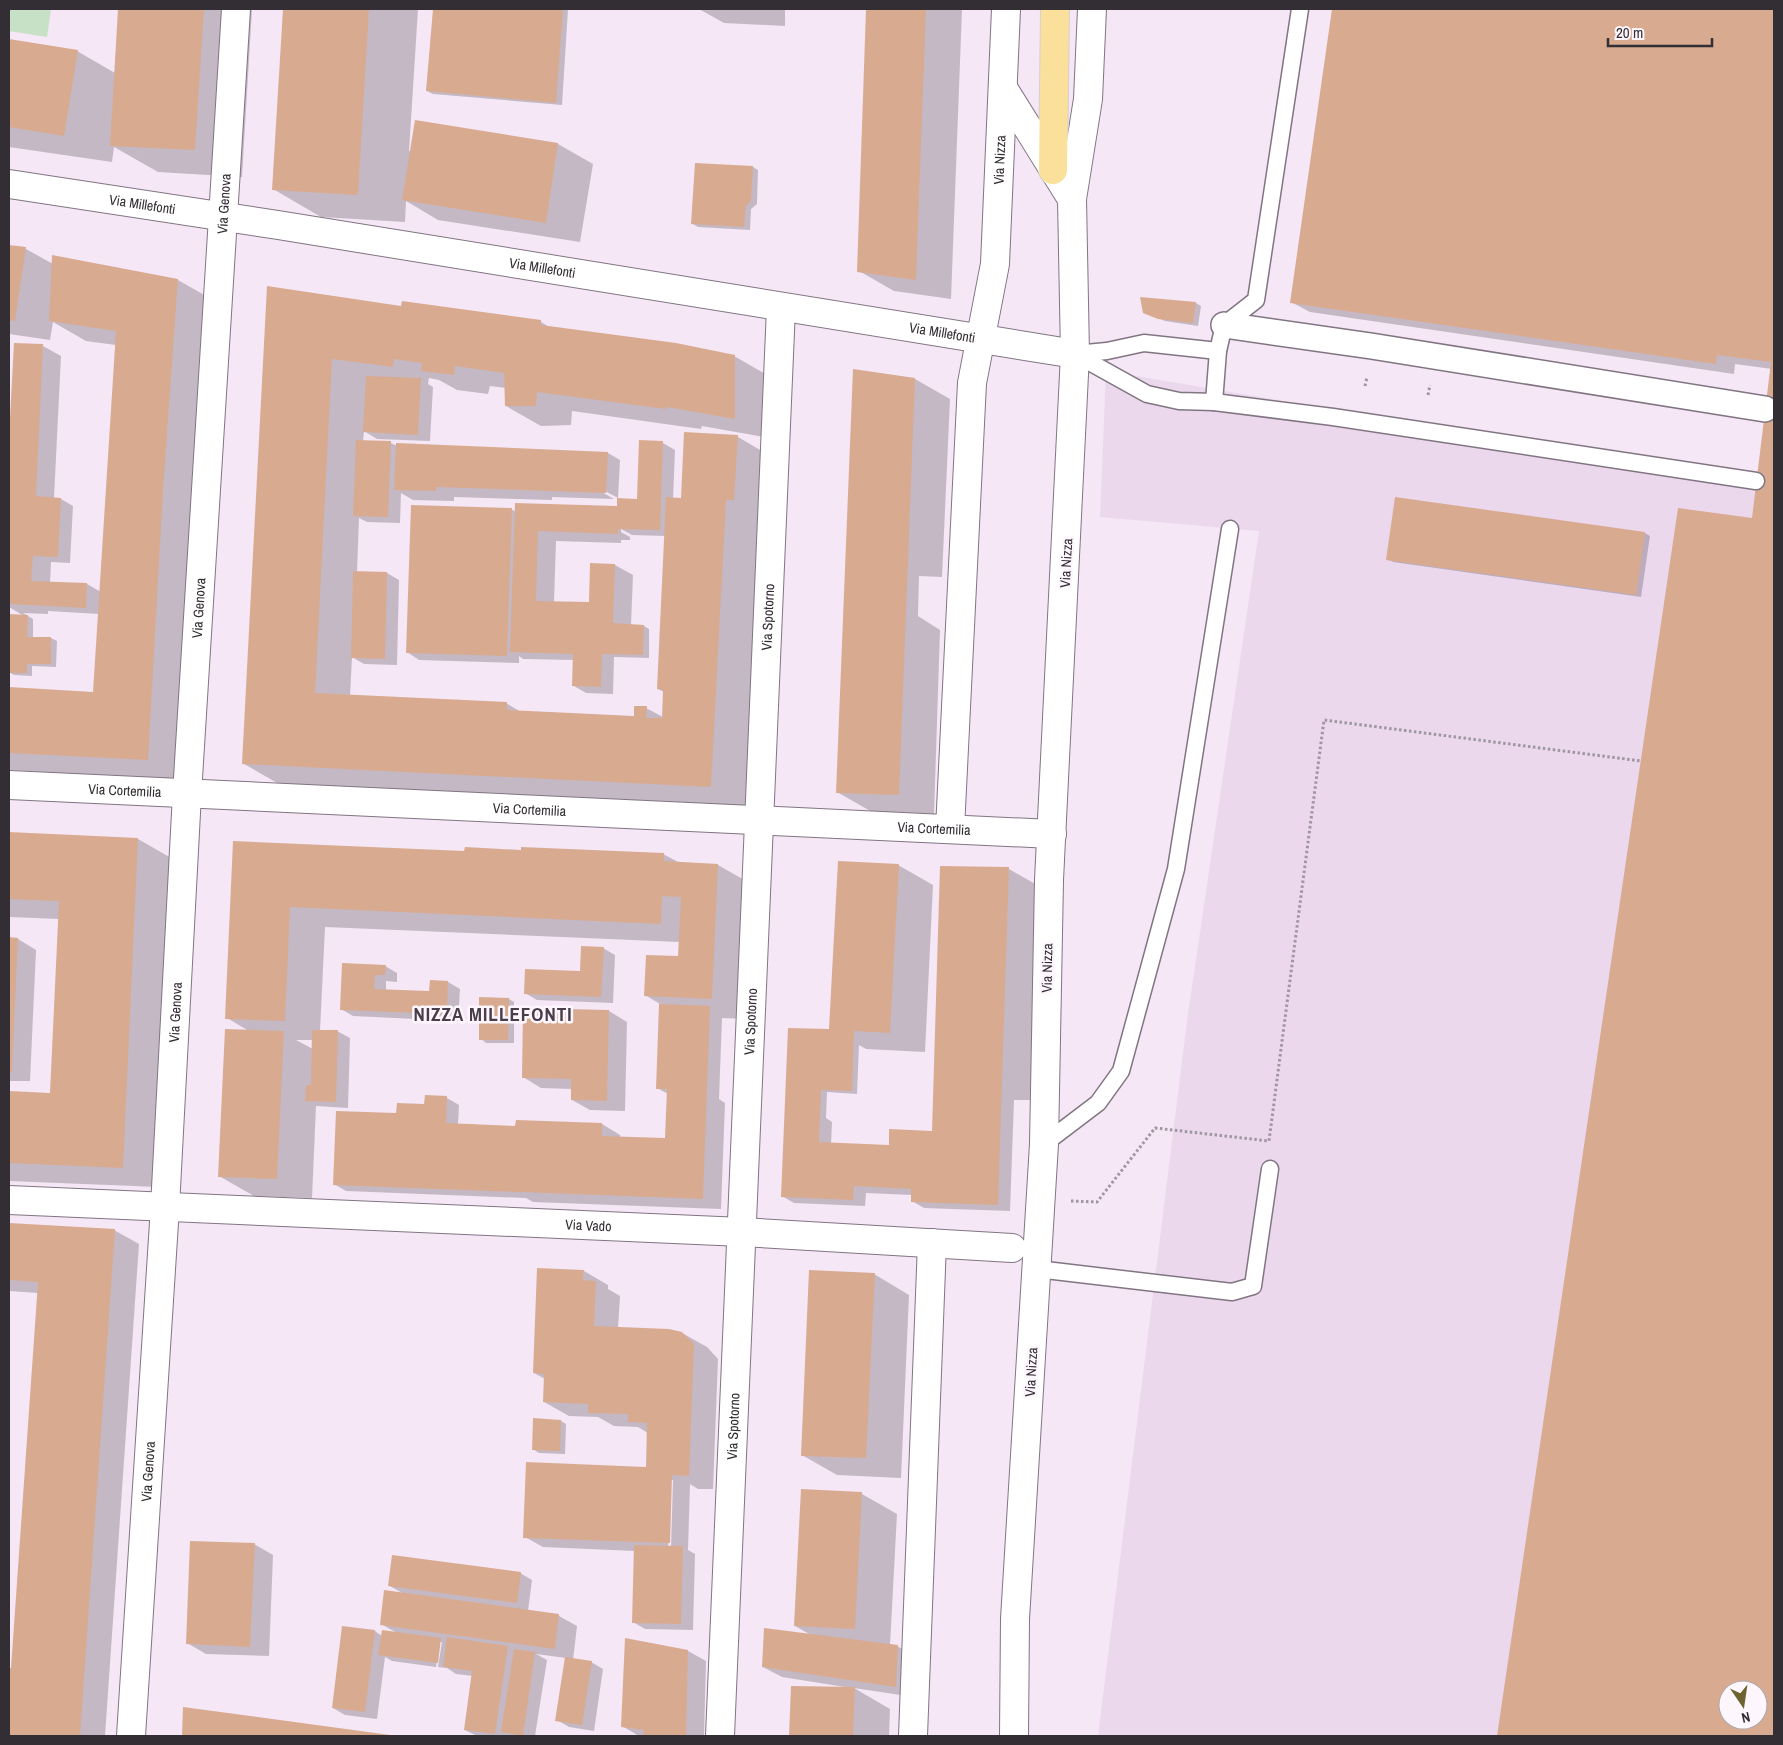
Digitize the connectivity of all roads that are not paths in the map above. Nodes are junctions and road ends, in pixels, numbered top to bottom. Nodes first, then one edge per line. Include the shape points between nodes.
1 (236, 9) edge
2 (1006, 9) edge
3 (1054, 9) edge
4 (1092, 9) edge
5 (1300, 9) edge
6 (1003, 88) junction
7 (1053, 170) junction
8 (9, 184) edge
9 (1072, 199) junction
10 (222, 217) junction
11 (780, 308) junction
12 (1224, 325) junction
13 (980, 340) junction
14 (1218, 351) junction
15 (1076, 354) junction
16 (1214, 402) junction
17 (1764, 409) dead end
18 (1756, 481) dead end
19 (1230, 529) dead end
20 (9, 785) edge
21 (187, 794) junction
22 (759, 820) junction
23 (950, 829) junction
24 (1052, 834) junction
25 (1044, 1144) junction
26 (1270, 1169) dead end
27 (9, 1200) edge
28 (165, 1207) junction
29 (742, 1232) junction
30 (932, 1243) junction
31 (1029, 1256) junction
32 (131, 1736) edge
33 (720, 1736) edge
34 (913, 1736) edge
35 (1014, 1736) edge

1 - 10 street, Via Genova
2 - 6 street, Via Nizza
3 - 7 main road
4 - 9 street, Via Nizza via 1088,99
5 - 12 lane via 1256,300
6 - 7 street, Via Nizza
6 - 13 street, Via Nizza via 995,264
7 - 9 street, Via Nizza
8 - 10 street, Via Millefonti
9 - 15 street, Via Nizza
10 - 11 street, Via Millefonti
10 - 21 street, Via Genova
11 - 13 street, Via Millefonti
11 - 22 street, Via Spotorno
12 - 14 lane
12 - 17 street
13 - 15 street, Via Millefonti
13 - 23 street, Via Nizza via 972,383
14 - 15 lane via 1144,343
14 - 16 lane
15 - 16 lane via 1147,394 1179,401
15 - 24 street, Via Nizza
16 - 18 lane via 1343,418
19 - 25 lane via 1176,869 1121,1071 1098,1104
20 - 21 street, Via Cortemilia
21 - 22 street, Via Cortemilia
21 - 28 street, Via Genova
22 - 23 street, Via Cortemilia
22 - 29 street, Via Spotorno
23 - 24 street, Via Cortemilia
24 - 25 street, Via Nizza
25 - 31 street, Via Nizza via 1041,1200
26 - 31 lane via 1253,1286 1232,1292
27 - 28 street
28 - 29 street, Via Vado
28 - 32 street, Via Genova
29 - 30 street, Via Vado
29 - 33 street, Via Spotorno
30 - 31 street, Via Vado
30 - 34 street
31 - 35 street, Via Nizza via 1015,1619

